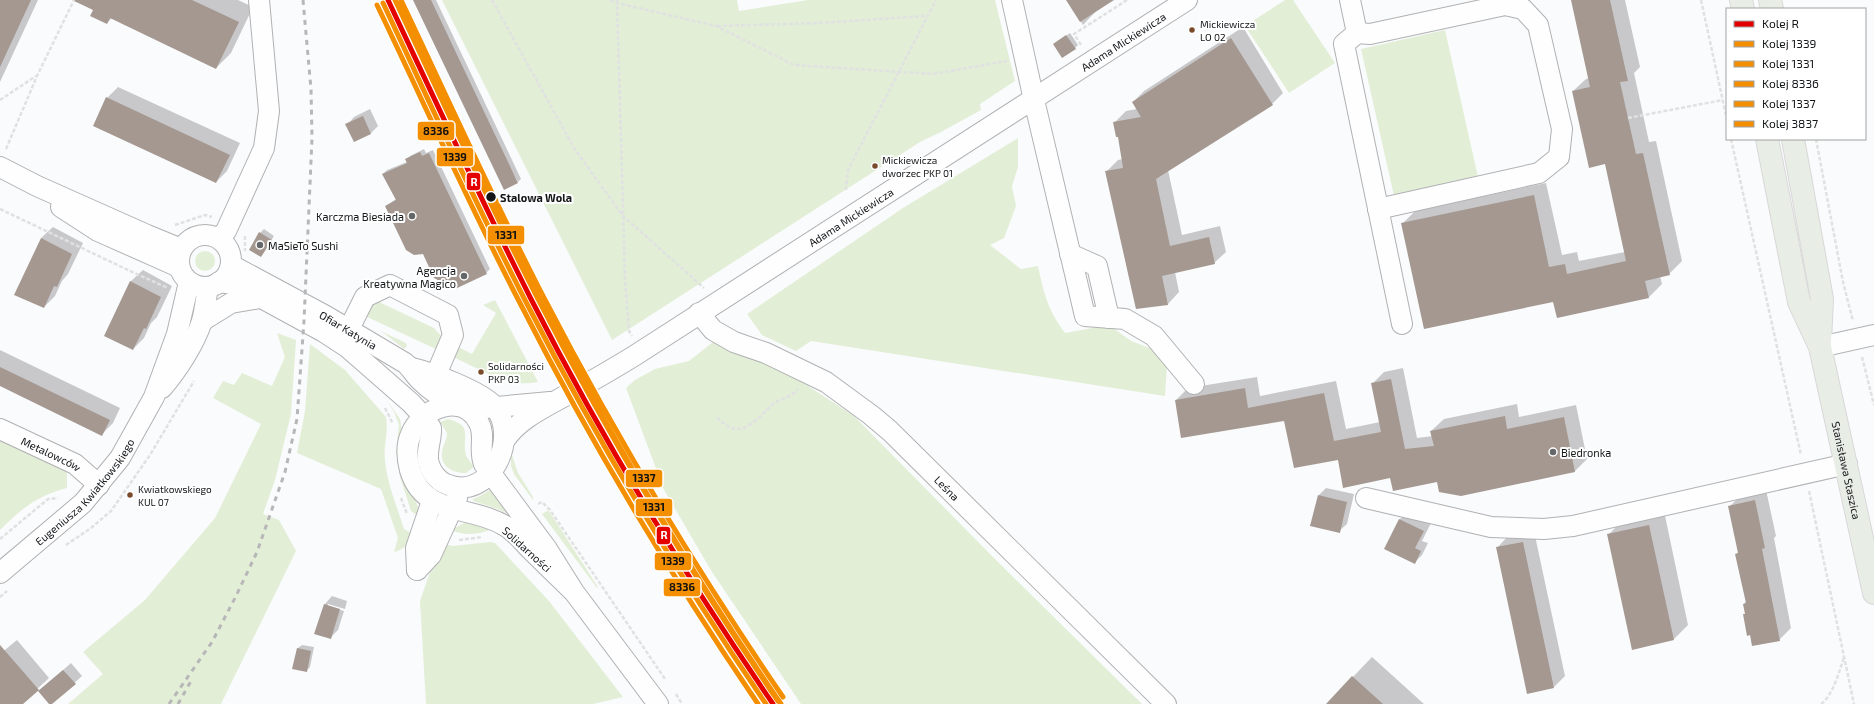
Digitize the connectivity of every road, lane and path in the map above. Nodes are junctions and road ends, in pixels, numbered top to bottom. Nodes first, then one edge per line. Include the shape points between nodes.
1 (74, 0) edge
2 (259, 0) edge
3 (492, 0) edge
4 (610, 0) edge
5 (936, 0) edge
6 (1012, 0) edge
7 (1126, 0) edge
8 (1187, 0) edge
9 (1350, 0) edge
10 (1701, 0) edge
11 (617, 2) edge
12 (927, 16) junction
13 (716, 26) junction
14 (1357, 33) junction
15 (1083, 48) dead end
16 (1015, 60) dead end
17 (899, 71) junction
18 (37, 76) junction
19 (0, 100) edge
20 (1034, 100) junction
21 (1723, 100) junction
22 (1726, 115) edge
23 (1628, 118) dead end
24 (1731, 140) edge
25 (1767, 140) edge
26 (1793, 140) edge
27 (1816, 140) edge
28 (3, 158) edge
29 (846, 190) dead end
30 (0, 209) edge
31 (1378, 209) junction
32 (623, 216) junction
33 (219, 238) junction
34 (231, 265) junction
35 (195, 273) junction
36 (1843, 282) dead end
37 (705, 289) dead end
38 (170, 291) dead end
39 (260, 298) junction
40 (699, 313) junction
41 (202, 321) junction
42 (1402, 324) dead end
43 (349, 329) junction
44 (1874, 335) edge
45 (632, 336) dead end
46 (1820, 348) junction
47 (412, 368) junction
48 (808, 374) junction
49 (197, 375) dead end
50 (435, 377) junction
51 (1194, 384) dead end
52 (154, 397) junction
53 (552, 402) junction
54 (459, 406) junction
55 (495, 407) junction
56 (424, 417) junction
57 (717, 418) dead end
58 (0, 429) edge
59 (504, 441) junction
60 (1847, 464) junction
61 (490, 473) junction
62 (1806, 474) junction
63 (99, 485) junction
64 (462, 488) junction
65 (60, 498) dead end
66 (1366, 498) dead end
67 (432, 501) junction
68 (542, 502) dead end
69 (452, 508) junction
70 (91, 528) dead end
71 (0, 539) edge
72 (0, 573) edge
73 (574, 592) junction
74 (1874, 593) edge
75 (1844, 657) junction
76 (669, 685) dead end
77 (674, 691) dead end
78 (658, 704) edge
79 (682, 704) edge
80 (1166, 704) edge
81 (1821, 704) edge
82 (1854, 704) edge

1 - 18 path
2 - 33 street via 269,110 264,148 226,230
3 - 32 path via 574,148
4 - 11 path
5 - 12 path
6 - 20 street
7 - 15 path via 1074,34
8 - 20 street, Adama Mickiewicza
9 - 14 street
10 - 21 path
11 - 13 path
11 - 32 path
12 - 13 path
12 - 17 path
13 - 17 path via 794,65
14 - 31 street via 1344,44
14 - 31 street via 1370,34 1505,5 1523,9 1538,25 1562,129 1559,157 1539,173
16 - 17 path via 933,74
17 - 29 path via 848,170
18 - 19 path
18 - 28 path
20 - 40 street, Adama Mickiewicza
20 - 51 street via 1085,316 1125,319 1154,336
21 - 22 path
21 - 23 path
24 - 62 path
25 - 46 main road, Stanisława Staszica via 1799,302
26 - 46 main road, Stanisława Staszica via 1822,299
27 - 36 path
28 - 35 street, Ofiar Katynia via 37,186 147,235
30 - 38 path via 168,287
31 - 42 street
32 - 37 path
32 - 45 path via 626,294 629,331
33 - 34 street via 229,250
33 - 35 street via 202,234 190,239
34 - 35 street via 225,278
34 - 43 street, Ofiar Katynia
35 - 39 street, Ofiar Katynia via 245,289
35 - 41 street, Eugeniusza Kwiatkowskiego
35 - 52 street, Eugeniusza Kwiatkowskiego
39 - 41 street via 231,303
39 - 56 street, Ofiar Katynia via 347,347
40 - 48 street, Leśna via 713,330 734,342 766,353
40 - 53 street, Adama Mickiewicza via 634,356
41 - 52 street, Eugeniusza Kwiatkowskiego via 173,376
43 - 47 street, Ofiar Katynia
43 - 50 street via 365,296 390,285 448,315 453,335
44 - 46 street
46 - 60 main road, Stanisława Staszica
47 - 50 street
47 - 54 street, Ofiar Katynia via 420,381 432,391
48 - 57 path via 795,392 776,402 755,423 737,430 725,426
48 - 80 street, Leśna via 826,382 890,431
49 - 70 path via 135,477 111,511
50 - 55 street via 478,394
52 - 63 street, Eugeniusza Kwiatkowskiego via 120,458
53 - 55 street, Adama Mickiewicza
53 - 59 street, Adama Mickiewicza via 511,430
54 - 55 street, Adama Mickiewicza via 479,409
54 - 56 street via 439,406
54 - 61 street, Solidarności via 474,415 479,422 482,439 481,457
55 - 59 street via 503,422
56 - 64 street via 431,428 428,455 434,474 443,483 454,488
56 - 67 street via 411,432 408,463 416,484
58 - 63 street, Metalowców via 75,464
59 - 61 street via 497,463
60 - 62 street
60 - 74 main road, Stanisława Staszica
61 - 64 street via 483,481
61 - 73 street, Solidarności via 547,549
62 - 66 street via 1573,526 1544,529 1491,527
62 - 75 path
63 - 72 street, Eugeniusza Kwiatkowskiego via 70,514
64 - 69 street
65 - 71 path via 48,499
67 - 69 street, Solidarności
67 - 69 street via 416,548 417,570 431,555
68 - 76 path via 550,510
69 - 73 street, Solidarności via 506,527
73 - 78 street, Solidarności
75 - 81 path via 1834,684
75 - 82 path
77 - 79 path

